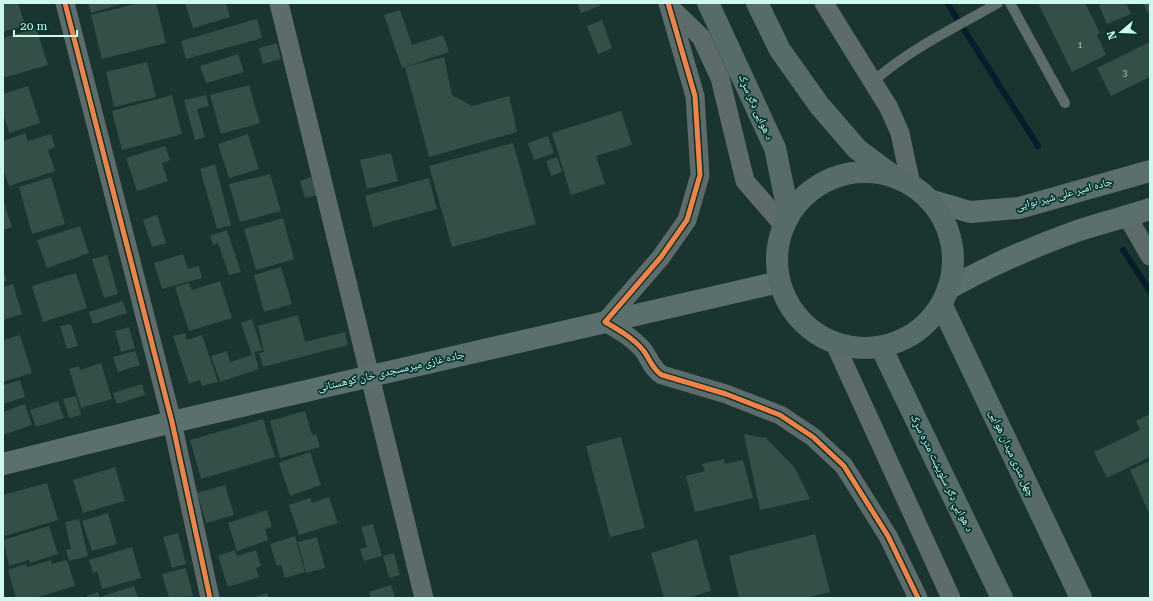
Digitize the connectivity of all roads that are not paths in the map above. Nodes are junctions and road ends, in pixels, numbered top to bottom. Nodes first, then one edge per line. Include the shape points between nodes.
1 (65, 3) edge
2 (279, 3) edge
3 (708, 3) edge
4 (757, 3) edge
5 (825, 3) edge
6 (998, 3) edge
7 (1010, 3) edge
8 (670, 6) edge
9 (874, 81) junction
10 (1065, 103) dead end
11 (1150, 171) edge
12 (903, 181) junction
13 (930, 200) junction
14 (1150, 209) edge
15 (1127, 216) junction
16 (786, 221) junction
17 (1150, 256) edge
18 (779, 282) junction
19 (946, 298) junction
20 (605, 322) junction
21 (835, 344) junction
22 (881, 347) junction
23 (371, 376) junction
24 (172, 422) junction
25 (3, 464) edge
26 (210, 598) edge
27 (424, 598) edge
28 (918, 598) edge
29 (951, 598) edge
30 (1002, 598) edge
31 (1081, 598) edge

1 - 24 street
2 - 23 street
3 - 16 main road, د هوایی ډګر سړک via 775,148
4 - 12 main road via 780,50 819,105 857,149
5 - 9 street
6 - 9 lane via 942,33 894,64
7 - 10 lane
8 - 16 street via 701,38 720,78 745,181
8 - 20 street via 695,96 700,174 687,220 661,257
9 - 12 street via 900,134
11 - 13 main road, جاده امیر علی شیر نوایی via 1019,208 970,212
12 - 13 main road
12 - 16 main road via 877,173 859,172 834,177 813,189
13 - 19 main road via 943,220 951,242 953,266
14 - 15 main road
15 - 17 street
15 - 19 main road via 1077,231 981,270
16 - 18 main road via 777,254
18 - 20 main road, جاده غازی میرمسجدی خان کوهستانی
18 - 21 main road via 791,308 810,330
19 - 22 main road via 923,327 904,340
19 - 31 main road, چهل متری میدان هوایی
20 - 23 main road, جاده غازی میرمسجدی خان کوهستانی
20 - 28 street via 633,340 656,371 662,375 726,394 780,415 813,436 844,466 888,536
21 - 22 main road via 858,349
21 - 29 street
22 - 30 main road, د هوايي ډګر سلویښت متره سړک
23 - 24 main road, جاده غازی میرمسجدی خان کوهستانی
23 - 27 street
24 - 25 main road, جاده غازی میرمسجدی خان کوهستانی
24 - 26 street

